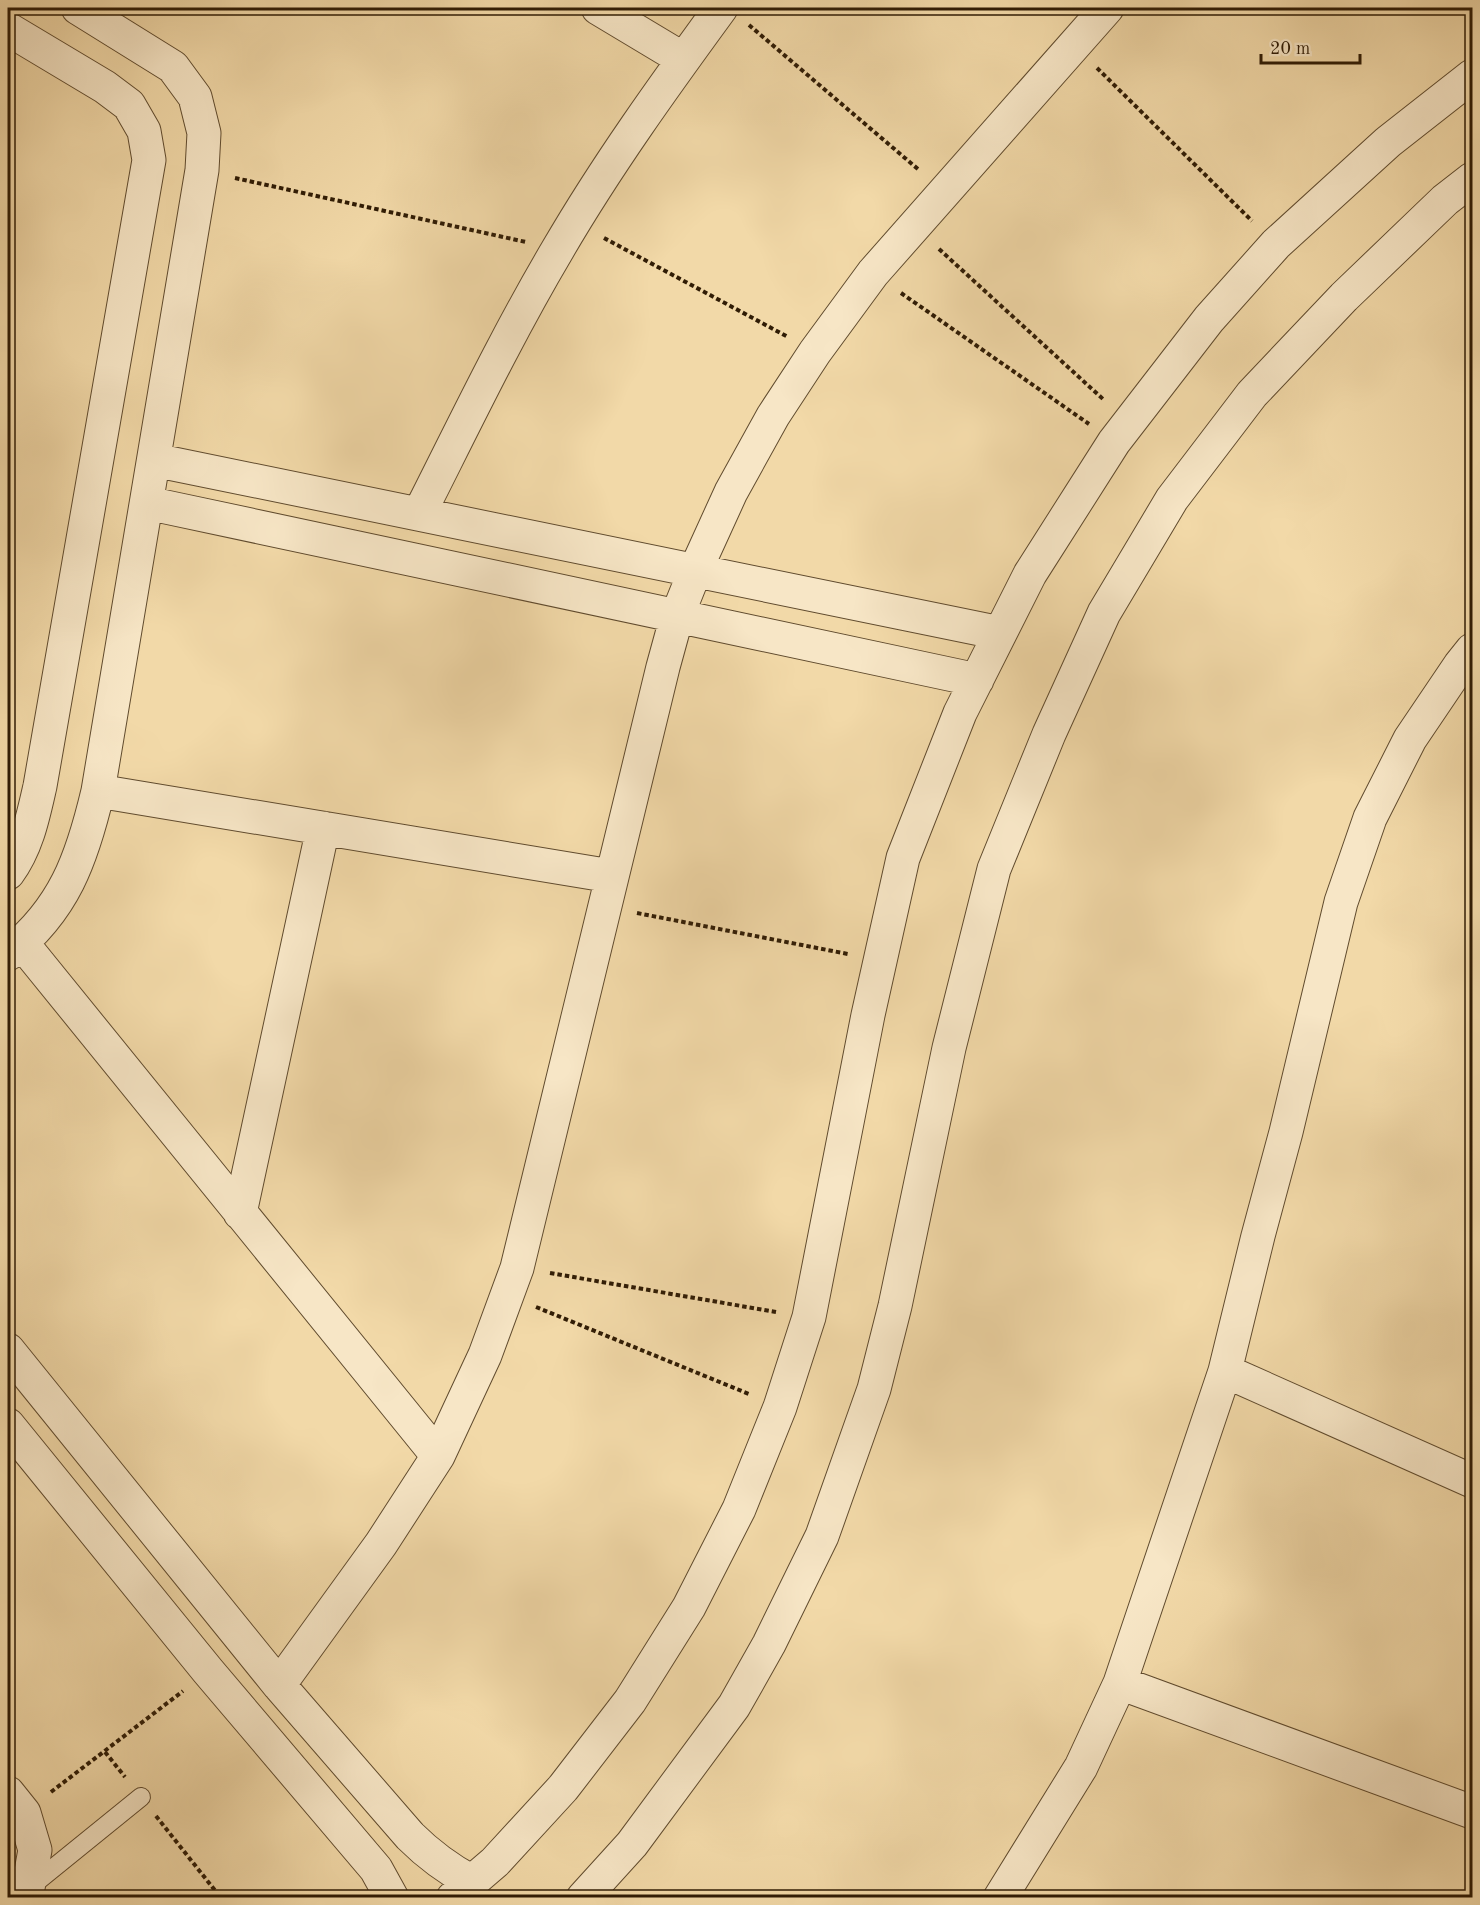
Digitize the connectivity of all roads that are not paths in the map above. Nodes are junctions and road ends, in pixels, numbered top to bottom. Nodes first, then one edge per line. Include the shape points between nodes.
1 (78, 8) edge
2 (598, 8) edge
3 (1107, 8) edge
4 (733, 15) edge
5 (8, 29) edge
6 (683, 59) junction
7 (1467, 90) edge
8 (1473, 179) edge
9 (154, 460) junction
10 (147, 503) junction
11 (419, 514) junction
12 (695, 571) junction
13 (678, 616) junction
14 (1000, 633) junction
15 (1473, 650) edge
16 (977, 680) junction
17 (98, 791) junction
18 (323, 828) junction
19 (8, 873) edge
20 (608, 891) junction
21 (15, 949) edge
22 (240, 1213) junction
23 (8, 1350) edge
24 (1225, 1371) junction
25 (8, 1425) edge
26 (438, 1456) junction
27 (1473, 1481) edge
28 (1120, 1683) junction
29 (279, 1685) junction
30 (141, 1797) road end
31 (16, 1803) edge
32 (1473, 1812) edge
33 (462, 1890) edge
34 (25, 1893) edge
35 (392, 1898) edge
36 (583, 1898) edge
37 (1000, 1898) edge

1 - 9 street via 173,67 195,97 204,133 202,170
2 - 6 street
3 - 12 street via 873,273 815,351 731,492
4 - 6 street
5 - 19 street via 129,105 144,130 149,160 40,786 31,828
6 - 11 street via 566,236 515,324
7 - 14 street via 1388,142 1276,244 1209,319 1121,432 1030,574
8 - 36 street via 1445,200 1344,297 1252,393 1172,499 1104,613 994,869 949,1048 896,1306 874,1389 822,1536 734,1706 632,1844
9 - 10 street
9 - 11 street
10 - 13 street
10 - 17 street
11 - 12 street
12 - 13 street
12 - 14 street
13 - 16 street
13 - 20 street
14 - 16 street
15 - 24 street via 1410,739 1370,818 1341,902
16 - 33 street via 960,713 903,858 809,1317 780,1407 739,1509 689,1607 630,1701 563,1788 495,1862
17 - 18 street
17 - 21 street via 87,838 72,877 49,912
18 - 20 street
18 - 22 street
20 - 26 street via 512,1281 485,1355
21 - 22 street
22 - 26 street
23 - 29 street
24 - 27 street
24 - 28 street
25 - 35 street via 376,1869
26 - 29 street via 381,1544
28 - 32 street
28 - 37 street via 1081,1767
29 - 33 street via 410,1836 449,1870
30 - 34 lane
31 - 34 street via 35,1850

